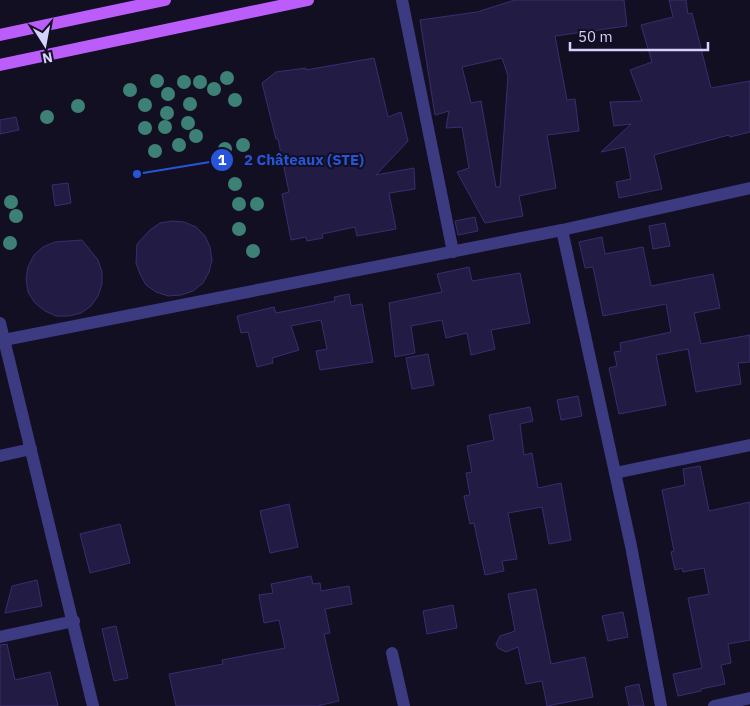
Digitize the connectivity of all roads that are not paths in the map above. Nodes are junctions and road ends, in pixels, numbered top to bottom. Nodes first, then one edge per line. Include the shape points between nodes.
1 (165, 0) edge
2 (308, 0) edge
3 (402, 0) edge
4 (145, 2) edge
5 (0, 35) edge
6 (0, 65) edge
7 (750, 188) edge
8 (562, 230) junction
9 (453, 252) junction
10 (0, 323) edge
11 (4, 340) junction
12 (750, 445) edge
13 (31, 449) junction
14 (0, 456) edge
15 (614, 473) junction
16 (74, 621) junction
17 (0, 637) edge
18 (392, 653) dead end
19 (750, 698) edge
20 (93, 706) edge
21 (404, 706) edge
22 (661, 706) edge
23 (714, 706) edge

1 - 4 main road
2 - 6 main road
3 - 9 street
4 - 5 main road
7 - 8 street
8 - 9 street
8 - 15 street
9 - 11 street
10 - 11 street
11 - 13 street
12 - 15 street
13 - 14 street
13 - 16 street
15 - 22 street
16 - 17 street
16 - 20 street
18 - 21 street
19 - 23 street

